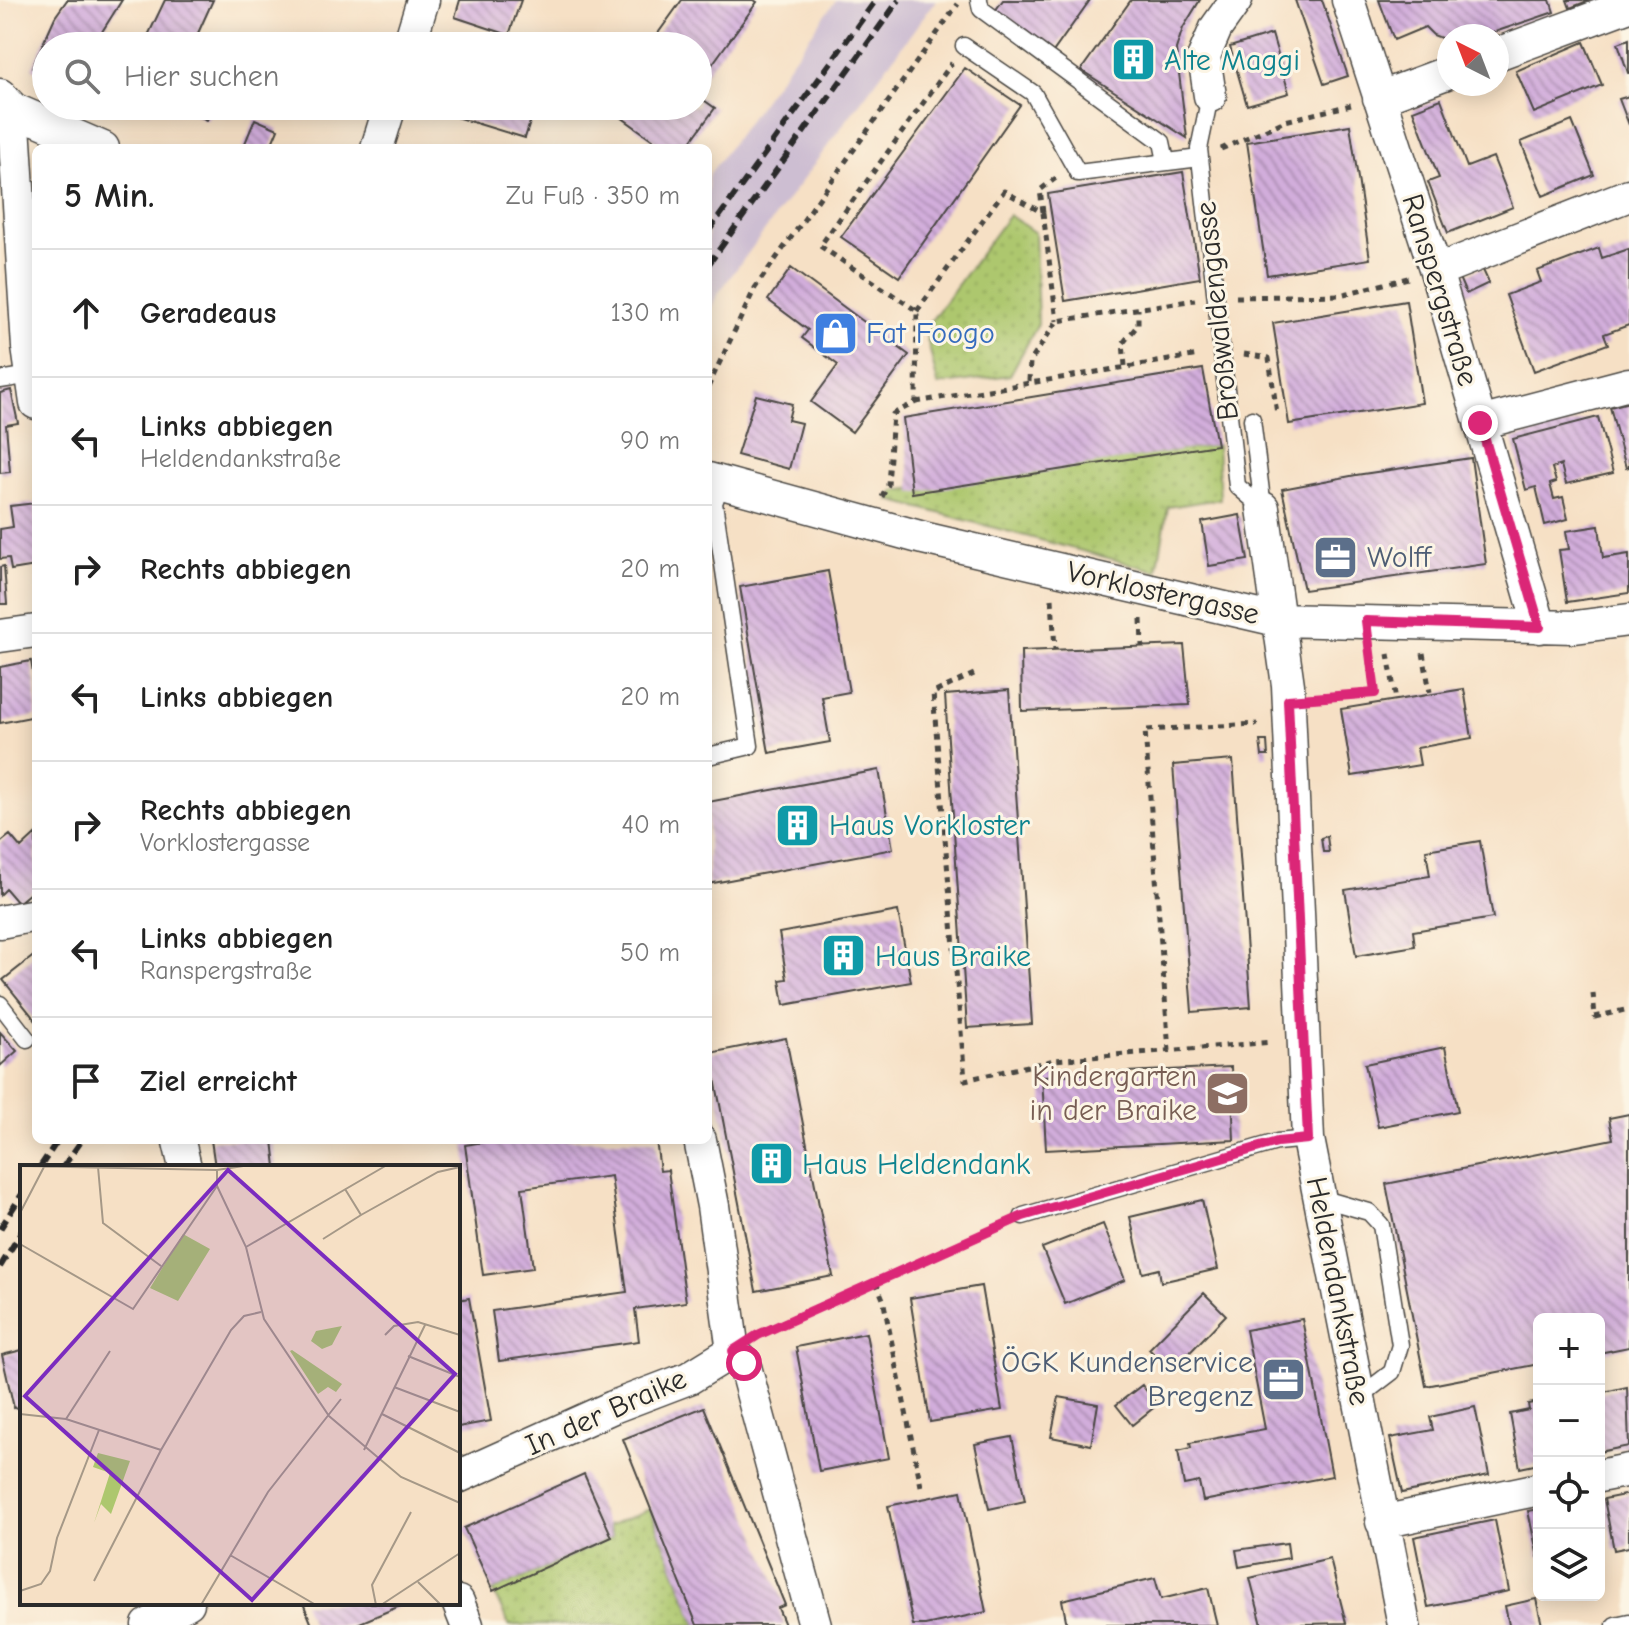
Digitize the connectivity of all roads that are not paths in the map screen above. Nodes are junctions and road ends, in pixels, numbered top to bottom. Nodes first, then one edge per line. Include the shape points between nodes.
1 (423, 0) edge
2 (979, 0) edge
3 (1236, 0) edge
4 (1348, 0) edge
5 (1629, 5) edge
6 (413, 32) edge
7 (964, 46) road end
8 (1509, 50) edge
9 (1437, 76) edge
10 (1210, 96) joint
11 (1379, 98) junction
12 (6, 102) edge
13 (32, 114) edge
14 (44, 120) edge
15 (386, 120) edge
16 (95, 144) edge
17 (378, 144) edge
18 (1200, 158) junction
19 (1166, 161) junction
20 (1629, 195) edge
21 (1436, 271) junction
22 (1629, 384) edge
23 (22, 386) edge
24 (1252, 419) dead end
25 (1480, 423) junction
26 (714, 482) edge
27 (1263, 508) junction
28 (1277, 620) junction
29 (1629, 620) edge
30 (1540, 627) junction
31 (32, 632) edge
32 (0, 636) edge
33 (712, 755) edge
34 (32, 916) edge
35 (0, 922) edge
36 (0, 1004) edge
37 (27, 1039) dead end
38 (1308, 1139) junction
39 (701, 1144) edge
40 (1320, 1198) junction
41 (1023, 1216) road end
42 (733, 1351) junction
43 (1358, 1398) junction
44 (1629, 1470) edge
45 (1605, 1475) edge
46 (460, 1476) edge
47 (1533, 1490) edge
48 (1382, 1522) junction
49 (184, 1605) edge
50 (459, 1605) edge
51 (1629, 1622) edge
52 (148, 1625) edge
53 (467, 1625) edge
54 (815, 1625) edge
55 (1404, 1625) edge
56 (1615, 1625) edge

1 - 6 street
2 - 19 lane via 981,9 1162,142
3 - 10 street, Broßwaldengasse via 1204,56
4 - 11 street, Ranspergstraße
5 - 8 street
7 - 19 lane via 1033,93 1078,173
9 - 11 street
10 - 18 lane, Broßwaldengasse
11 - 21 street, Ranspergstraße
12 - 13 street
12 - 23 street
14 - 16 street
15 - 17 street
18 - 19 lane
18 - 27 lane, Broßwaldengasse via 1237,486
20 - 21 street
21 - 25 street, Ranspergstraße
22 - 25 street
24 - 27 lane
25 - 30 street, Ranspergstraße
26 - 28 street, Vorklostergasse
26 - 33 lane via 750,746
27 - 28 street
28 - 30 street, Vorklostergasse
28 - 38 street, Heldendankstraße
29 - 30 street, Vorklostergasse
31 - 32 street
34 - 35 street
36 - 37 lane
38 - 40 street, Heldendankstraße
38 - 41 lane via 1277,1142
39 - 42 street
40 - 43 street, Heldendankstraße
40 - 43 lane via 1369,1212 1381,1225 1400,1345 1392,1372
42 - 46 street, In der Braike via 689,1378
42 - 54 street via 744,1363
43 - 48 street, Heldendankstraße
44 - 45 street
47 - 48 street
48 - 55 street, Heldendankstraße
49 - 52 street
50 - 53 street
51 - 56 lane

